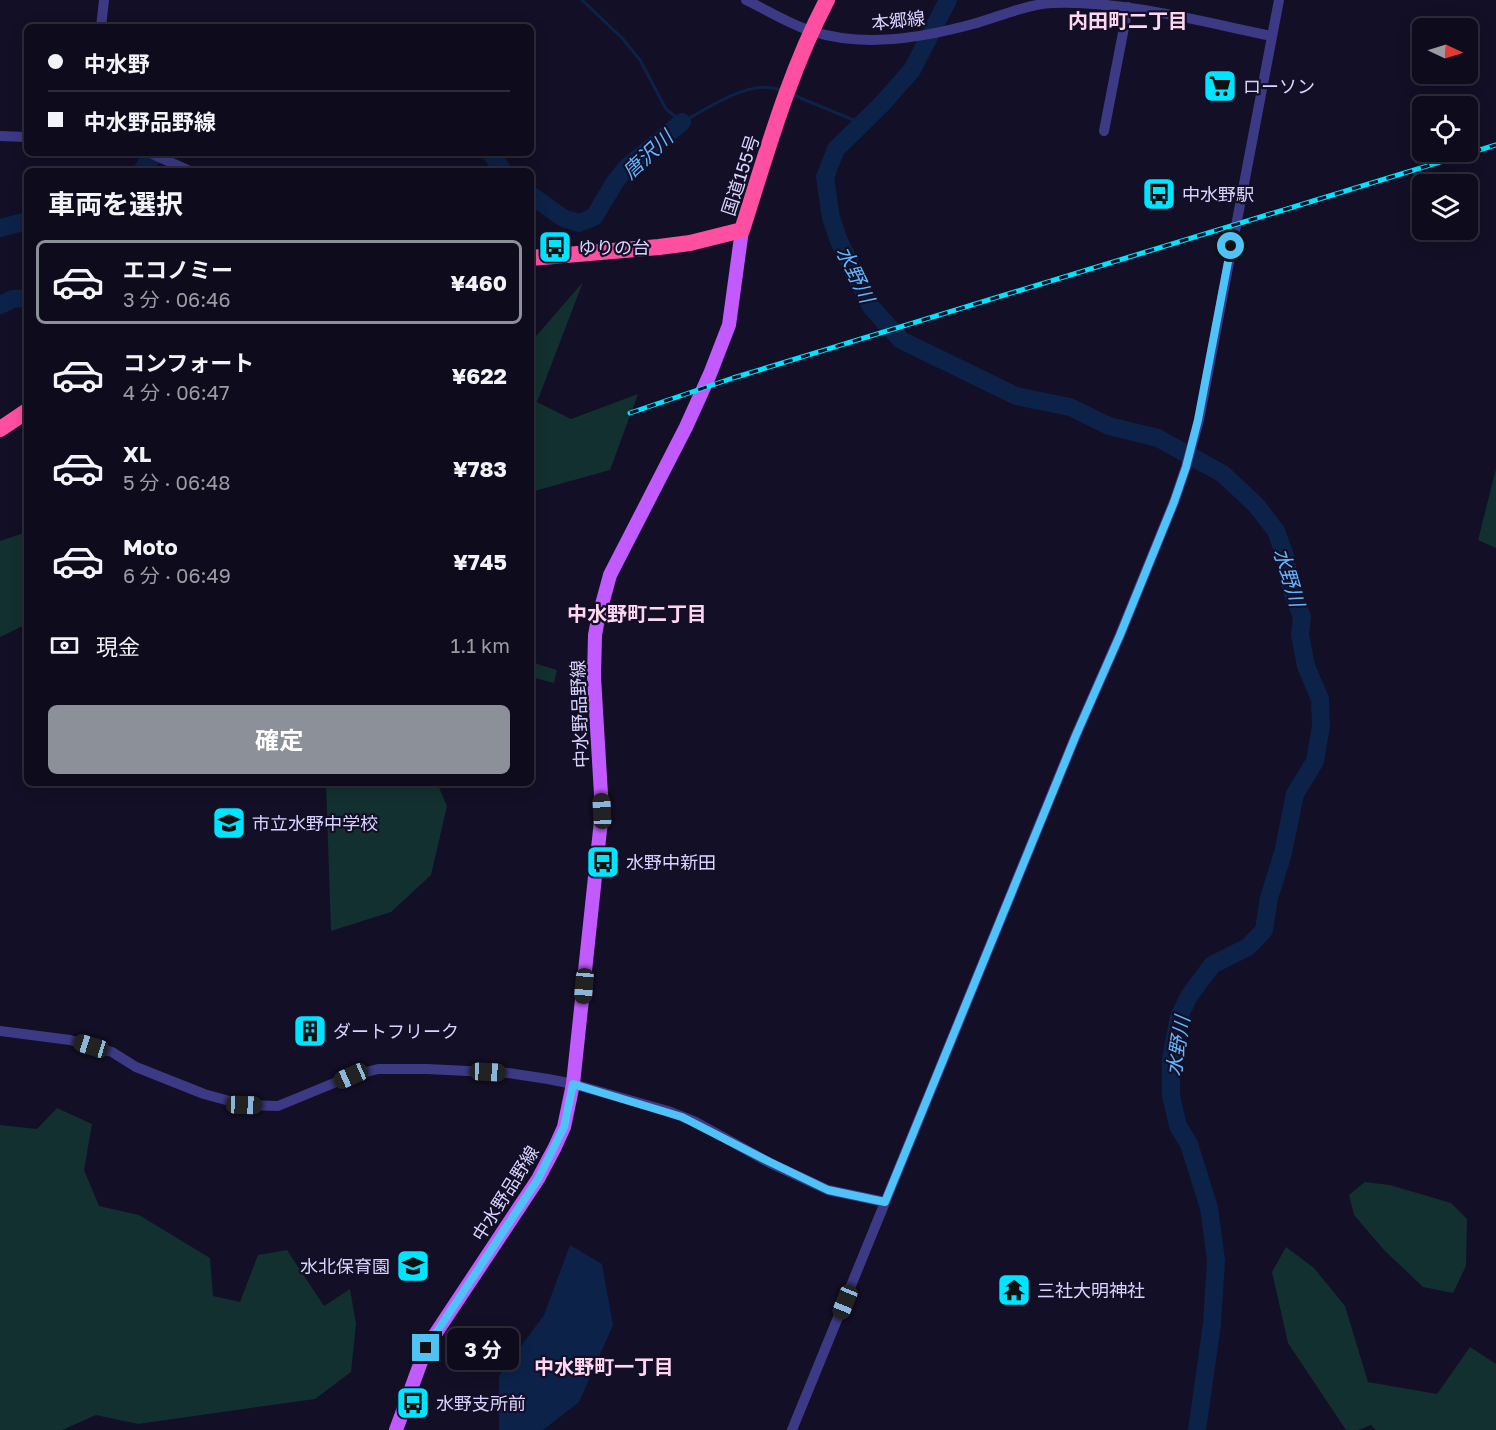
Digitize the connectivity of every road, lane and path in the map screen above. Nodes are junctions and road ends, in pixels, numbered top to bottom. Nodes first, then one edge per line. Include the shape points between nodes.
1 (104, 0) edge
2 (746, 0) edge
3 (827, 0) edge
4 (1279, 0) edge
5 (1128, 7) junction
6 (102, 24) edge
7 (811, 31) junction
8 (1272, 36) junction
9 (1104, 131) dead end
10 (0, 136) edge
11 (24, 137) edge
12 (157, 156) edge
13 (184, 168) edge
14 (742, 230) junction
15 (534, 258) edge
16 (24, 413) edge
17 (0, 429) edge
18 (0, 1031) edge
19 (573, 1084) junction
20 (885, 1202) junction
21 (396, 1430) edge
22 (792, 1430) edge

1 - 6 street
2 - 7 street, 本郷線
3 - 7 highway, 国道155号
4 - 8 street
5 - 7 street, 本郷線 via 1050,3 917,37 880,40
5 - 8 street, 本郷線
5 - 9 street
7 - 14 highway, 国道155号
8 - 20 street via 1186,467
10 - 11 street
12 - 13 street
14 - 15 highway, 国道155号 via 690,243
14 - 19 main road, 中水野品野線 via 729,325 690,417 610,575 598,619 594,669 602,811
16 - 17 highway
18 - 19 street via 70,1040 111,1052 136,1067 244,1105 278,1106 378,1069 508,1073
19 - 20 street via 696,1122 828,1190
19 - 21 main road, 中水野品野線 via 564,1127 547,1163 426,1348
20 - 22 street

